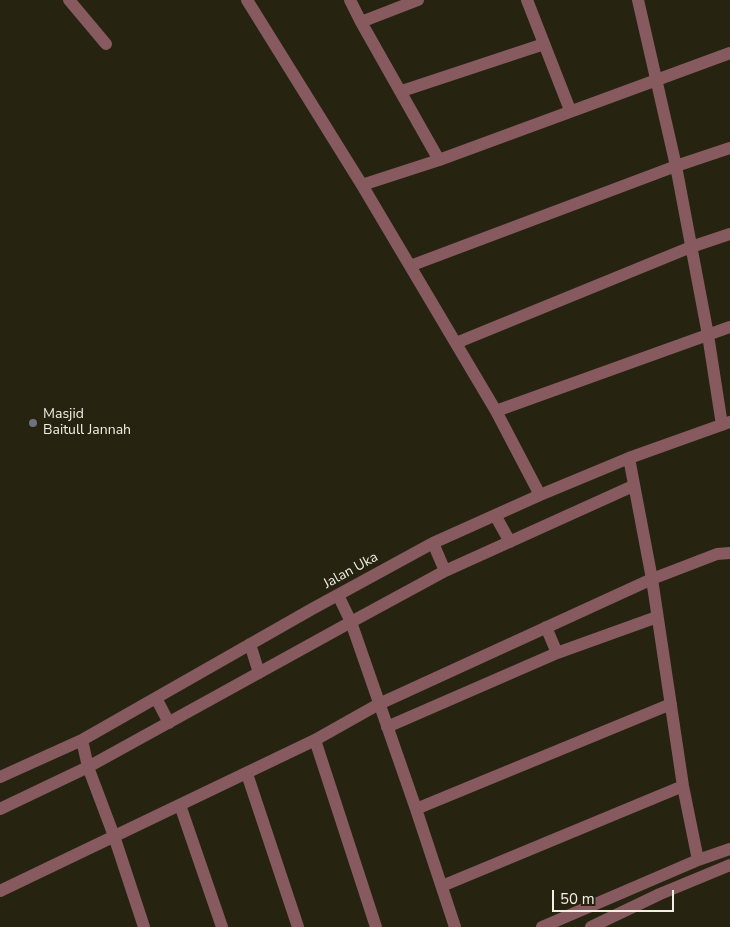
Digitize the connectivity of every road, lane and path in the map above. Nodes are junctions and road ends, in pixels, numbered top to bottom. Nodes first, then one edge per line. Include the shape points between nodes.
1 (69, 0) edge
2 (246, 0) edge
3 (350, 0) edge
4 (418, 0) edge
5 (527, 0) edge
6 (638, 0) edge
7 (361, 22) junction
8 (106, 44) dead end
9 (544, 44) junction
10 (730, 52) edge
11 (657, 80) junction
12 (402, 91) junction
13 (570, 110) junction
14 (730, 148) edge
15 (439, 160) junction
16 (676, 166) junction
17 (362, 185) junction
18 (730, 234) edge
19 (691, 247) junction
20 (410, 266) junction
21 (730, 327) edge
22 (708, 335) junction
23 (456, 343) junction
24 (496, 411) junction
25 (726, 424) edge
26 (628, 458) junction
27 (633, 486) junction
28 (540, 495) junction
29 (495, 515) junction
30 (510, 542) junction
31 (433, 543) junction
32 (730, 553) edge
33 (445, 571) junction
34 (652, 579) junction
35 (338, 595) junction
36 (657, 617) junction
37 (351, 622) junction
38 (546, 627) junction
39 (250, 644) junction
40 (557, 653) junction
41 (259, 673) junction
42 (156, 698) junction
43 (379, 704) junction
44 (671, 704) junction
45 (169, 723) junction
46 (387, 727) junction
47 (82, 740) junction
48 (315, 740) junction
49 (88, 767) junction
50 (248, 774) junction
51 (0, 777) edge
52 (683, 786) junction
53 (180, 805) junction
54 (0, 809) edge
55 (416, 809) junction
56 (114, 836) junction
57 (730, 849) edge
58 (698, 860) junction
59 (730, 865) edge
60 (442, 886) junction
61 (0, 891) edge
62 (144, 927) edge
63 (222, 927) edge
64 (298, 927) edge
65 (376, 927) edge
66 (455, 927) edge
67 (542, 927) edge
68 (591, 927) edge

1 - 8 street
2 - 17 street
3 - 7 street
4 - 7 street
5 - 9 street
6 - 11 street
7 - 12 street
9 - 12 street
9 - 13 street
10 - 11 street
11 - 13 street
11 - 16 street
12 - 15 street
13 - 15 street
14 - 16 street
15 - 17 street
16 - 19 street
16 - 20 street
17 - 20 street
18 - 19 street
19 - 22 street
19 - 23 street
20 - 23 street
21 - 22 street
22 - 24 street
22 - 25 street
23 - 24 street
24 - 28 street
25 - 26 street, Jalan Uka
26 - 27 street
26 - 28 street, Jalan Uka
27 - 30 street
27 - 34 street
28 - 29 street, Jalan Uka
29 - 30 street
29 - 31 street, Jalan Uka
30 - 33 street
31 - 33 street
31 - 35 street, Jalan Uka
32 - 34 street via 717,554
33 - 37 street
34 - 36 street
34 - 38 street
35 - 37 street
35 - 39 street, Jalan Uka
36 - 40 street
36 - 44 street
37 - 41 street
37 - 43 street
38 - 40 street
38 - 43 street
39 - 41 street
39 - 42 street, Jalan Uka
40 - 46 street
41 - 45 street
42 - 45 street
42 - 47 street, Jalan Uka
43 - 46 street
43 - 48 street
44 - 52 street
44 - 55 street
45 - 49 street
46 - 55 street
47 - 49 street
47 - 51 street, Jalan Uka
48 - 50 street
48 - 65 street
49 - 54 street
49 - 56 street
50 - 53 street
50 - 64 street
52 - 58 street
52 - 60 street
53 - 56 street
53 - 63 street
55 - 60 street
56 - 61 street
56 - 62 street
57 - 58 street
58 - 67 street
59 - 68 street
60 - 66 street

